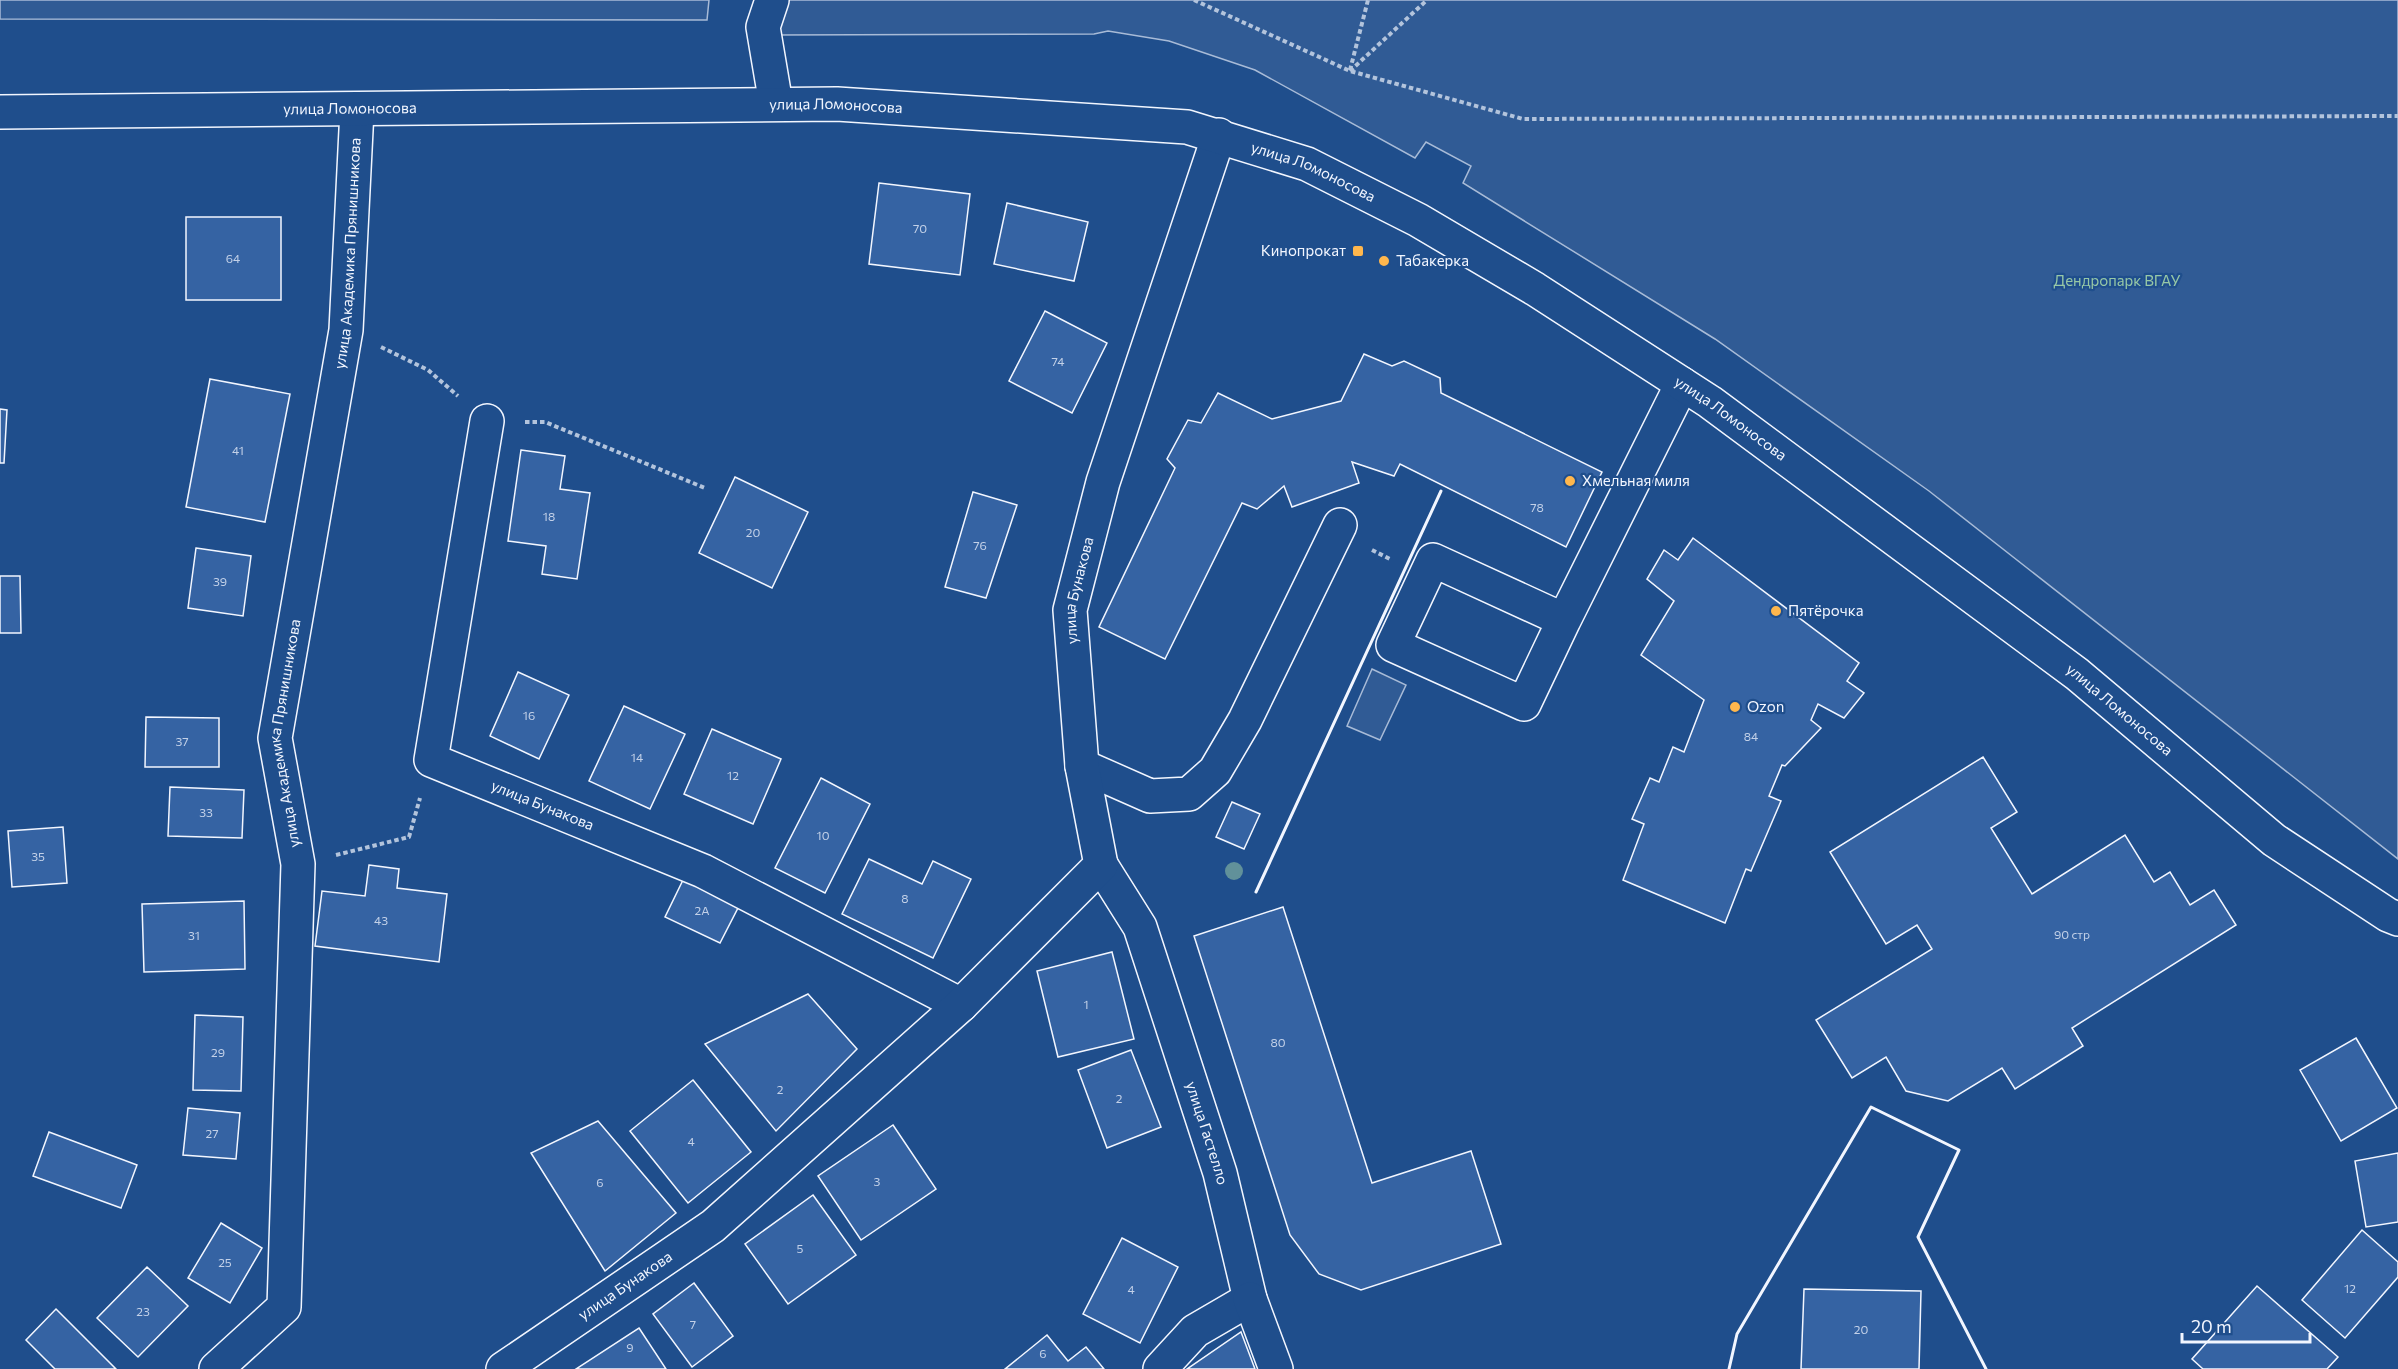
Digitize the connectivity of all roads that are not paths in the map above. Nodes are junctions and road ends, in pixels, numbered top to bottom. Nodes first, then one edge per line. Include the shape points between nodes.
1 (772, 0) edge
2 (776, 104) junction
3 (357, 110) junction
4 (0, 112) edge
5 (1219, 135) junction
6 (1682, 384) junction
7 (487, 421) road end
8 (1338, 529) road end
9 (1564, 620) junction
10 (1082, 766) junction
11 (1101, 865) junction
12 (2398, 919) edge
13 (961, 1005) junction
14 (1250, 1299) junction
15 (216, 1369) edge
16 (502, 1369) edge
17 (1160, 1369) edge
18 (1276, 1369) edge

1 - 2 street via 764,27
2 - 3 street, улица Ломоносова
2 - 5 street, улица Ломоносова via 837,104 1153,124
3 - 4 street, улица Ломоносова
3 - 15 street, улица Академика Прянишникова via 346,330 274,738 298,864 284,1307
5 - 6 street, улица Ломоносова via 1306,164 1418,220 1535,289
5 - 10 street, улица Бунакова via 1103,482 1070,610
6 - 9 street
6 - 12 street, улица Ломоносова via 2077,674 2274,840
7 - 13 street, улица Бунакова via 431,760 703,871
8 - 10 street via 1245,720 1215,771 1189,794 1150,796
9 - 9 street via 1433,560 1393,645 1524,704
10 - 11 street, улица Бунакова
11 - 13 street, улица Бунакова
11 - 14 street, улица Гастелло via 1140,927 1220,1173
13 - 16 street, улица Бунакова via 713,1226
14 - 17 street via 1195,1331
14 - 18 street, улица Гастелло

